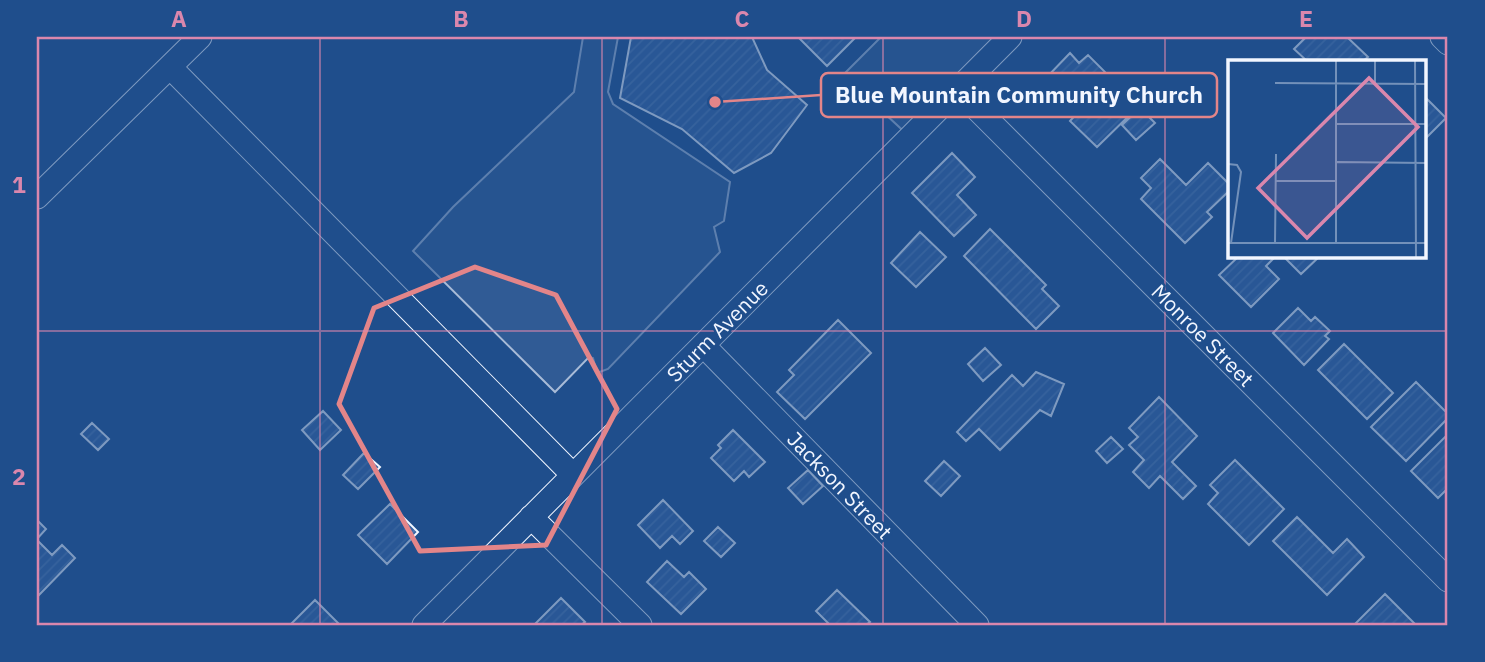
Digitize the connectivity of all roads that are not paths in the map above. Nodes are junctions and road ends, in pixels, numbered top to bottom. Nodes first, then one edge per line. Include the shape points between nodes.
1 (200, 37) edge
2 (1010, 37) edge
3 (1442, 37) edge
4 (1448, 43) edge
5 (170, 67) junction
6 (957, 89) junction
7 (37, 197) edge
8 (703, 345) junction
9 (573, 475) junction
10 (531, 517) junction
11 (1448, 580) edge
12 (424, 625) edge
13 (640, 625) edge
14 (977, 625) edge

1 - 5 street
2 - 6 street, Sturm Avenue
3 - 4 street
5 - 7 street
5 - 9 street
6 - 8 street, Sturm Avenue
6 - 11 street, Monroe Street
8 - 9 street, Sturm Avenue
8 - 14 street, Jackson Street
9 - 10 street, Sturm Avenue
10 - 12 street, Sturm Avenue
10 - 13 street

